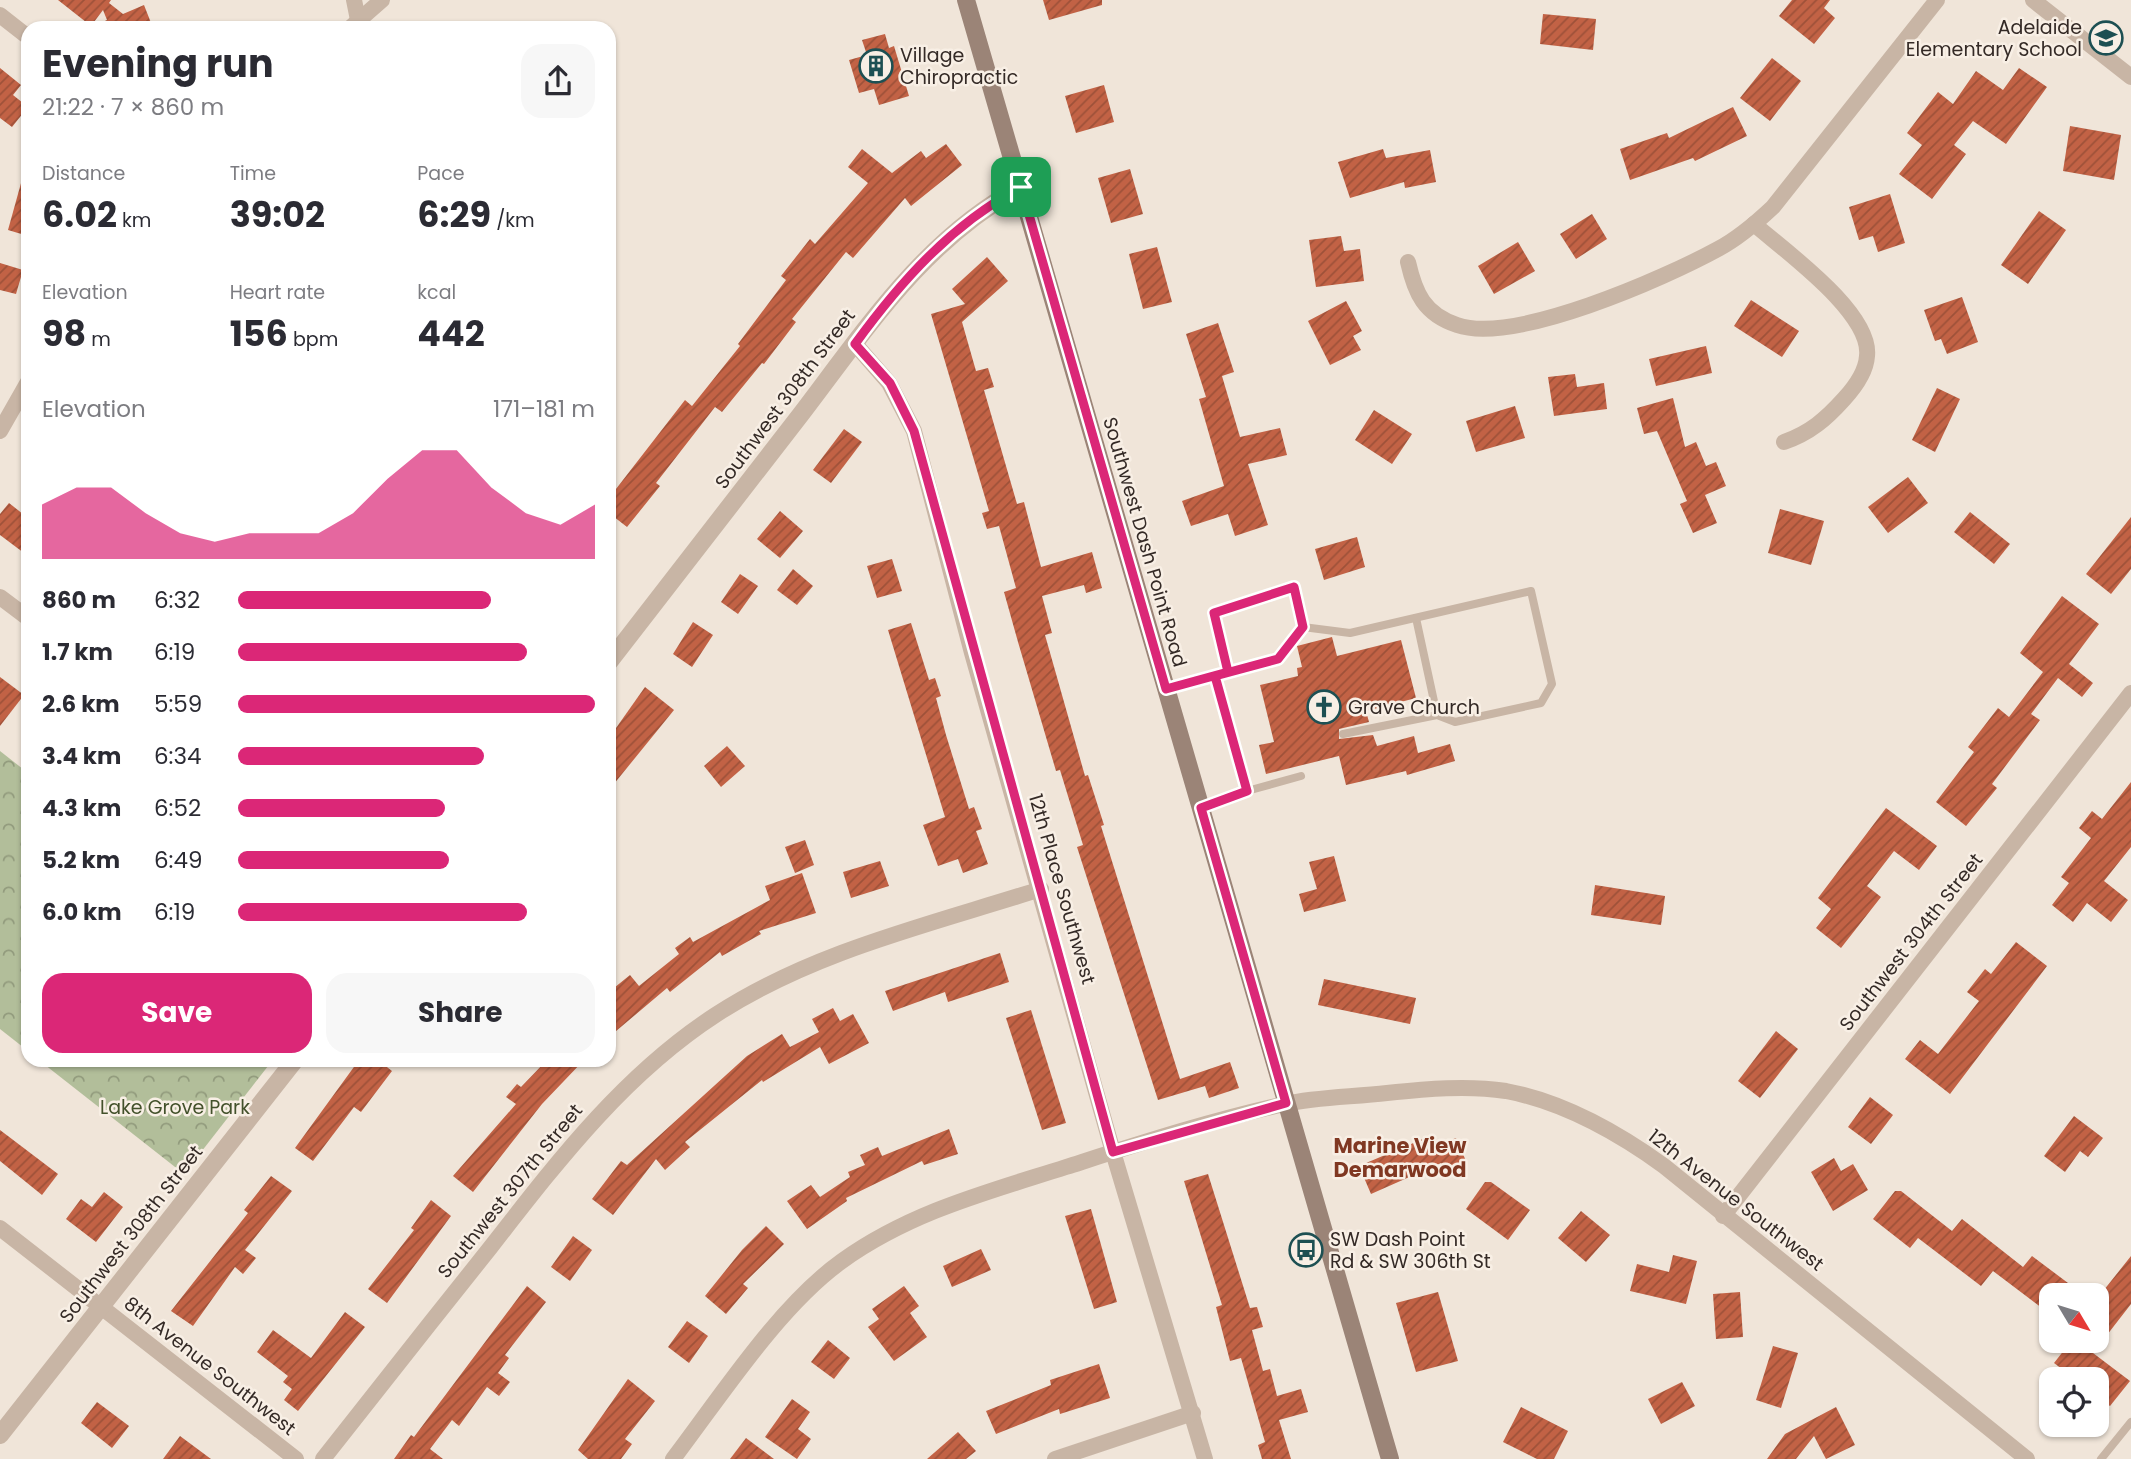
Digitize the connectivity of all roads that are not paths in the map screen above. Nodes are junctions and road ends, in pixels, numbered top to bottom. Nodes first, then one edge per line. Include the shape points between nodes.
1 (354, 0) edge
2 (382, 0) edge
3 (966, 0) edge
4 (1937, 0) edge
5 (2033, 0) edge
6 (0, 15) edge
7 (354, 21) edge
8 (358, 21) edge
9 (21, 32) edge
10 (2131, 77) edge
11 (1021, 187) junction
12 (1754, 224) junction
13 (1408, 262) dead end
14 (855, 344) junction
15 (21, 394) edge
16 (0, 430) edge
17 (1784, 442) dead end
18 (0, 597) edge
19 (21, 613) edge
20 (1416, 618) junction
21 (1303, 627) junction
22 (616, 653) edge
23 (1228, 672) junction
24 (1215, 676) junction
25 (1166, 689) junction
26 (2131, 693) edge
27 (1437, 715) junction
28 (1343, 734) dead end
29 (1301, 776) dead end
30 (1247, 791) junction
31 (1201, 808) junction
32 (1041, 889) junction
33 (289, 1067) edge
34 (1286, 1103) junction
35 (1113, 1152) junction
36 (1723, 1216) junction
37 (0, 1228) edge
38 (100, 1308) junction
39 (1193, 1413) junction
40 (2131, 1422) edge
41 (0, 1435) edge
42 (296, 1459) edge
43 (323, 1459) edge
44 (673, 1459) edge
45 (1055, 1459) edge
46 (1205, 1459) edge
47 (1390, 1459) edge
48 (2027, 1459) edge
49 (2101, 1459) edge

1 - 7 street
2 - 8 street
3 - 11 main road, Southwest Dash Point Road
4 - 12 street via 1792,186
5 - 10 street
6 - 9 street
11 - 14 street, Southwest 308th Street via 987,206 923,261
11 - 25 main road, Southwest Dash Point Road
12 - 13 street via 1685,266 1577,309 1504,327 1465,327 1442,318 1415,292
12 - 17 street via 1831,292 1863,330 1867,356 1850,392 1814,429
14 - 22 street, Southwest 308th Street
14 - 32 street, 12th Place Southwest via 890,383 914,431
15 - 16 street
18 - 19 street
20 - 21 lane via 1350,633
20 - 27 lane
20 - 27 lane via 1531,591 1552,684 1541,703 1455,722
21 - 23 lane via 1278,659
21 - 23 lane via 1294,587 1214,613
23 - 24 lane
24 - 25 lane
24 - 30 lane
25 - 31 main road, Southwest Dash Point Road
26 - 36 street, Southwest 304th Street
27 - 28 lane
29 - 30 lane
30 - 31 lane
31 - 34 main road, Southwest Dash Point Road
32 - 35 street, 12th Place Southwest
32 - 43 street, Southwest 307th Street via 848,950 716,1014 580,1133
33 - 38 street, Southwest 308th Street
34 - 35 street, 12th Avenue Southwest
34 - 36 street, 12th Avenue Southwest via 1443,1088 1525,1096 1582,1116 1624,1139
34 - 47 main road, Southwest Dash Point Road
35 - 39 street, 12th Place Southwest
35 - 44 street, 12th Avenue Southwest via 935,1208 840,1262 798,1298
36 - 48 street, 12th Avenue Southwest
37 - 38 street, 8th Avenue Southwest
38 - 41 street, Southwest 308th Street
38 - 42 street, 8th Avenue Southwest
39 - 45 street
39 - 46 street, 12th Place Southwest
40 - 49 lane

